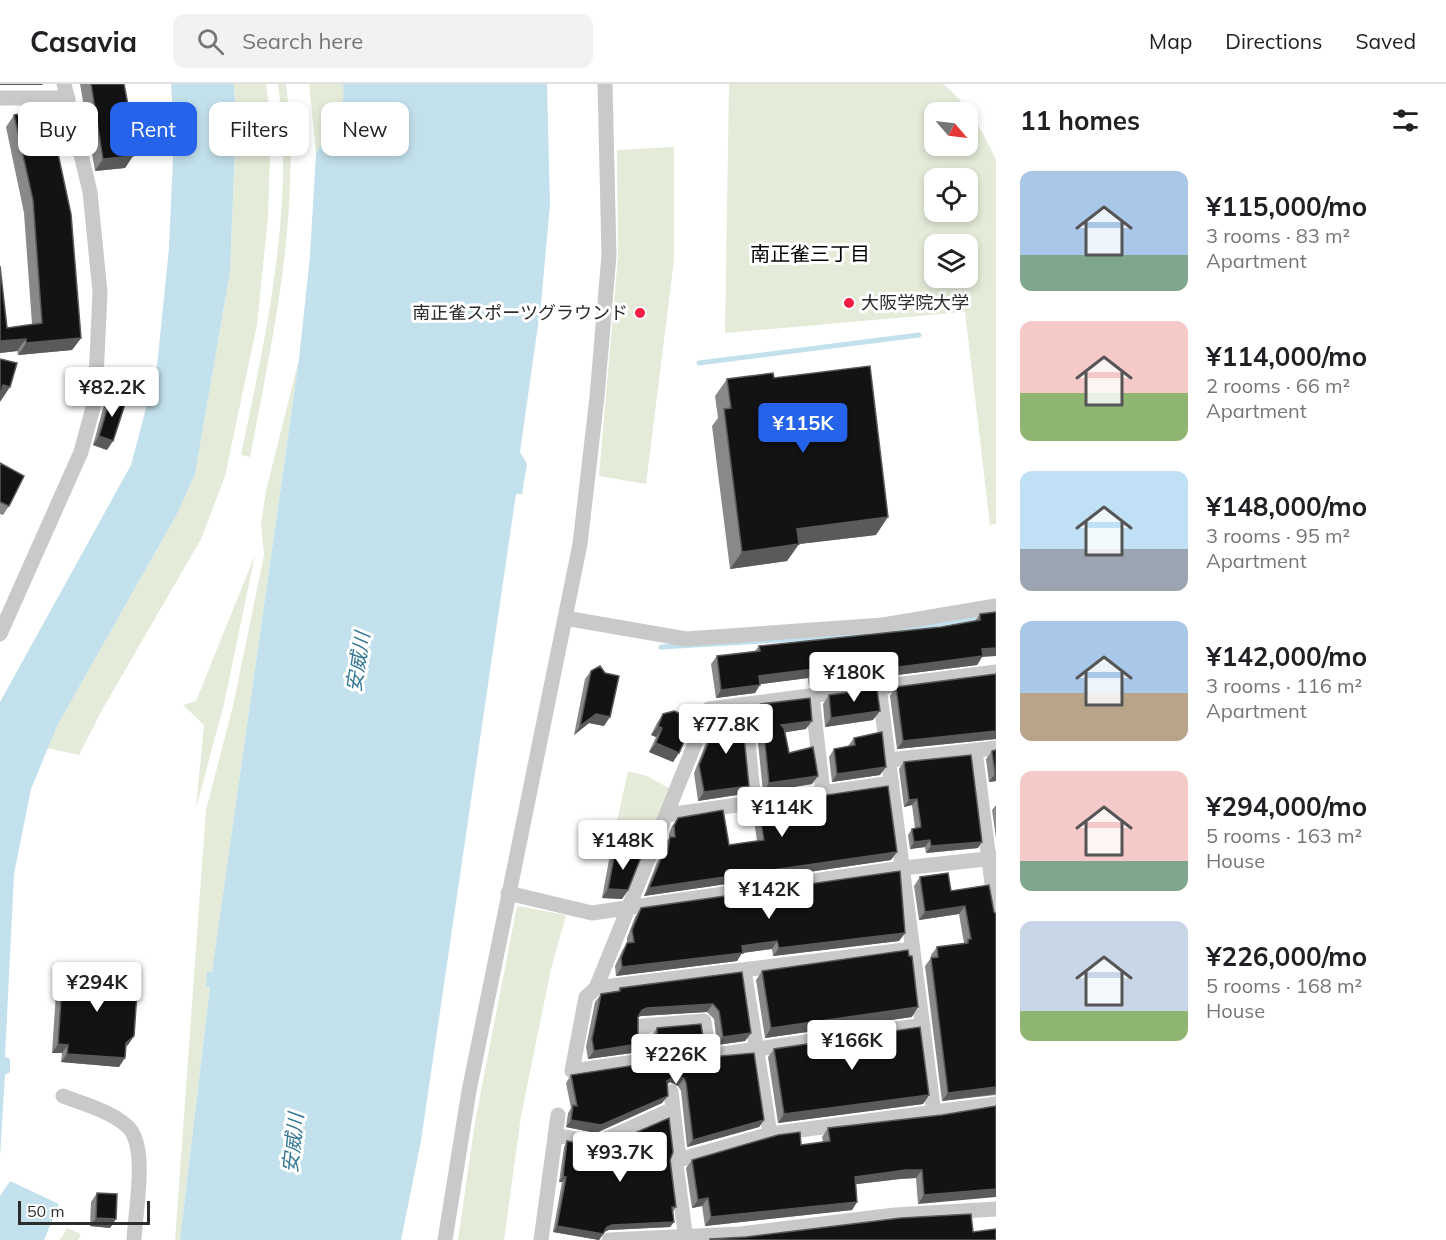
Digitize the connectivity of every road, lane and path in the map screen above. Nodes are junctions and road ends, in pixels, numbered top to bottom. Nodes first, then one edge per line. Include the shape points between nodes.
1 (605, 84) edge
2 (66, 91) edge
3 (0, 98) edge
4 (996, 606) edge
5 (565, 618) junction
6 (0, 634) edge
7 (996, 672) edge
8 (879, 687) junction
9 (812, 696) junction
10 (744, 704) junction
11 (996, 748) edge
12 (975, 750) junction
13 (889, 760) junction
14 (892, 783) junction
15 (823, 792) junction
16 (754, 802) junction
17 (667, 815) junction
18 (992, 859) edge
19 (903, 868) junction
20 (508, 893) junction
21 (626, 910) junction
22 (996, 915) edge
23 (913, 949) junction
24 (744, 970) junction
25 (596, 987) junction
26 (923, 1025) junction
27 (755, 1050) junction
28 (671, 1092) dead end
29 (63, 1096) dead end
30 (996, 1104) edge
31 (673, 1109) junction
32 (934, 1114) junction
33 (558, 1115) dead end
34 (770, 1134) junction
35 (555, 1135) junction
36 (679, 1160) junction
37 (996, 1209) edge
38 (740, 1237) edge
39 (686, 1238) edge
40 (134, 1240) edge
41 (445, 1240) edge
42 (541, 1240) edge
43 (610, 1240) edge

1 - 5 street via 608,266 580,544
2 - 3 street
2 - 6 street via 90,192 100,292 95,400 81,452
4 - 5 street via 882,625 686,639
5 - 20 street
7 - 8 street
8 - 9 street
8 - 13 street
9 - 10 street
9 - 15 street
10 - 16 street
10 - 17 street via 709,709
11 - 12 street
12 - 13 street
12 - 18 street
13 - 14 street
14 - 15 street
14 - 19 street
15 - 16 street
16 - 17 street
17 - 21 street
18 - 19 street
18 - 22 street
19 - 21 street
19 - 23 street
20 - 21 street via 592,914
20 - 41 street via 469,1091
21 - 25 street
23 - 24 street
23 - 26 street
24 - 25 street
24 - 27 street
25 - 27 street via 586,997 572,1071 642,1061 642,1026 704,1021 709,1056
26 - 27 street
26 - 32 street
27 - 34 street
28 - 31 street
29 - 40 street via 128,1127 140,1150
30 - 32 street
31 - 35 street via 597,1143 592,1149
31 - 36 street
32 - 34 street
33 - 35 street
34 - 36 street
35 - 42 street
36 - 39 street via 676,1164
37 - 38 street via 895,1215
38 - 39 street
39 - 43 street

